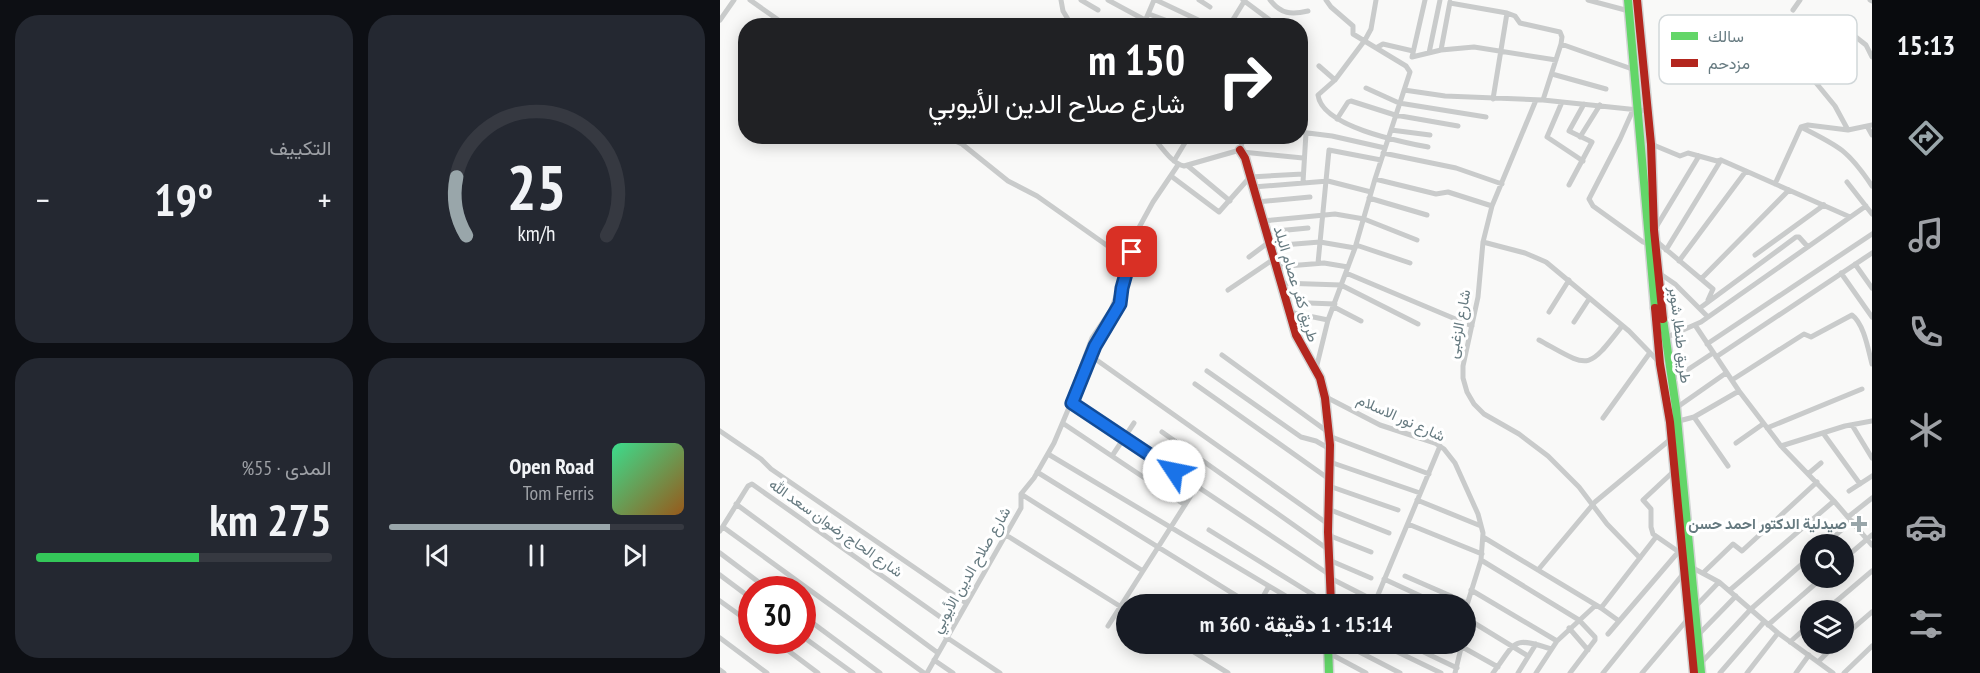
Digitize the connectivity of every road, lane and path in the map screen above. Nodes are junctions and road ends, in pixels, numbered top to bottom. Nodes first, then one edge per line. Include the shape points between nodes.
1 (734, 0) edge
2 (750, 0) edge
3 (1061, 0) edge
4 (1081, 0) edge
5 (1108, 0) edge
6 (1155, 0) edge
7 (1199, 0) edge
8 (1244, 0) edge
9 (1270, 0) edge
10 (1326, 0) edge
11 (1376, 0) edge
12 (1425, 0) edge
13 (1440, 0) edge
14 (1588, 0) edge
15 (1628, 0) edge
16 (1637, 0) edge
17 (1800, 0) edge
18 (1165, 2) edge
19 (1450, 2) edge
20 (1210, 7) dead end
21 (1098, 10) dead end
22 (1793, 10) dead end
23 (1308, 11) dead end
24 (1629, 11) junction
25 (1507, 13) junction
26 (776, 18) edge
27 (1067, 18) edge
28 (1142, 18) edge
29 (1147, 18) edge
30 (1196, 18) edge
31 (1233, 18) edge
32 (1268, 18) edge
33 (720, 20) edge
34 (1857, 38) edge
35 (1365, 40) junction
36 (1560, 44) junction
37 (1376, 48) junction
38 (1441, 50) junction
39 (1501, 50) junction
40 (1413, 51) junction
41 (1429, 53) junction
42 (1872, 57) edge
43 (1556, 60) junction
44 (1319, 66) dead end
45 (1635, 70) junction
46 (1552, 74) junction
47 (1335, 80) junction
48 (1818, 84) edge
49 (1366, 88) dead end
50 (1606, 89) dead end
51 (1404, 90) junction
52 (1492, 99) junction
53 (1540, 100) junction
54 (1562, 102) junction
55 (1399, 103) junction
56 (1584, 104) junction
57 (1600, 105) junction
58 (1640, 110) junction
59 (1395, 115) junction
60 (1486, 117) dead end
61 (1337, 119) junction
62 (1870, 125) edge
63 (1458, 126) dead end
64 (1801, 127) junction
65 (1391, 130) junction
66 (1848, 130) junction
67 (1308, 134) edge
68 (1430, 135) dead end
69 (1872, 135) edge
70 (1580, 137) junction
71 (1388, 139) junction
72 (962, 144) edge
73 (1159, 144) edge
74 (1186, 144) edge
75 (1242, 144) edge
76 (1303, 144) edge
77 (1652, 144) junction
78 (1428, 147) dead end
79 (1384, 150) junction
80 (1241, 151) junction
81 (1699, 156) junction
82 (1303, 158) junction
83 (1381, 160) junction
84 (1721, 160) junction
85 (1583, 161) junction
86 (1176, 163) junction
87 (1188, 166) junction
88 (1746, 171) junction
89 (1303, 174) junction
90 (1171, 176) junction
91 (1250, 177) junction
92 (1375, 179) junction
93 (1303, 182) junction
94 (1328, 182) junction
95 (1846, 182) dead end
96 (1502, 184) junction
97 (1775, 184) junction
98 (1569, 185) dead end
99 (1872, 186) edge
100 (1253, 187) junction
101 (1789, 190) junction
102 (1370, 195) junction
103 (1310, 198) dead end
104 (1230, 201) junction
105 (1257, 202) junction
106 (1824, 205) junction
107 (1492, 206) junction
108 (1866, 206) junction
109 (1324, 214) junction
110 (1872, 214) edge
111 (1427, 215) dead end
112 (1850, 217) junction
113 (1364, 219) junction
114 (1263, 221) junction
115 (1308, 228) dead end
116 (1266, 232) junction
117 (1872, 234) edge
118 (1417, 240) dead end
119 (1654, 240) junction
120 (1320, 242) junction
121 (1483, 242) junction
122 (1269, 244) junction
123 (1355, 246) junction
124 (1808, 247) junction
125 (1666, 250) junction
126 (1872, 253) edge
127 (1755, 255) dead end
128 (1249, 257) dead end
129 (1129, 261) junction
130 (1679, 261) junction
131 (1275, 263) junction
132 (1318, 263) junction
133 (1410, 263) dead end
134 (1855, 264) junction
135 (1347, 270) junction
136 (1659, 273) junction
137 (1841, 273) junction
138 (1701, 279) junction
139 (1569, 280) junction
140 (1281, 283) junction
141 (1341, 285) junction
142 (1872, 288) edge
143 (1228, 290) dead end
144 (1589, 299) junction
145 (1309, 303) dead end
146 (1707, 303) junction
147 (1334, 306) junction
148 (1700, 308) junction
149 (1289, 312) junction
150 (1549, 312) dead end
151 (1707, 317) junction
152 (1872, 317) edge
153 (1328, 320) junction
154 (1361, 321) dead end
155 (1574, 322) dead end
156 (1418, 324) dead end
157 (1695, 325) junction
158 (1472, 326) junction
159 (1622, 326) junction
160 (1665, 338) junction
161 (1539, 340) dead end
162 (1707, 344) junction
163 (1649, 354) junction
164 (1222, 355) dead end
165 (1714, 355) junction
166 (1091, 356) junction
167 (1660, 364) junction
168 (1872, 364) edge
169 (1207, 371) dead end
170 (1316, 371) junction
171 (1726, 373) junction
172 (1671, 376) junction
173 (1732, 380) junction
174 (1080, 383) junction
175 (1195, 384) dead end
176 (1862, 388) dead end
177 (1739, 391) junction
178 (1324, 396) junction
179 (1072, 403) junction
180 (1676, 408) junction
181 (1694, 417) junction
182 (1603, 418) dead end
183 (1872, 421) edge
184 (1674, 422) junction
185 (1134, 423) dead end
186 (1064, 424) junction
187 (1852, 425) junction
188 (1765, 426) junction
189 (720, 431) edge
190 (1162, 432) dead end
191 (1823, 433) junction
192 (1328, 434) junction
193 (1124, 438) junction
194 (1672, 438) junction
195 (1736, 443) dead end
196 (1440, 446) junction
197 (1780, 446) junction
198 (1330, 449) junction
199 (1048, 454) junction
200 (1112, 456) junction
201 (1872, 458) edge
202 (1330, 462) junction
203 (1821, 463) dead end
204 (1728, 466) dead end
205 (1674, 471) junction
206 (1037, 472) junction
207 (1429, 474) junction
208 (1808, 474) junction
209 (1872, 476) edge
210 (1816, 482) junction
211 (1329, 483) junction
212 (1860, 484) junction
213 (1197, 486) junction
214 (1849, 491) dead end
215 (1420, 493) junction
216 (1021, 494) junction
217 (1872, 498) edge
218 (1417, 500) junction
219 (1834, 501) junction
220 (736, 504) junction
221 (1185, 505) junction
222 (1593, 505) junction
223 (1328, 509) junction
224 (1398, 510) dead end
225 (1850, 519) junction
226 (1407, 524) junction
227 (1328, 525) junction
228 (1481, 526) junction
229 (1170, 528) junction
230 (721, 529) edge
231 (1209, 530) dead end
232 (1389, 533) dead end
233 (1328, 534) junction
234 (1835, 534) edge
235 (1006, 536) junction
236 (1483, 537) junction
237 (1656, 537) junction
238 (1870, 537) edge
239 (1872, 545) edge
240 (1158, 547) junction
241 (1329, 550) junction
242 (1854, 551) edge
243 (1371, 552) dead end
244 (720, 553) edge
245 (1683, 553) junction
246 (1481, 557) junction
247 (1640, 558) junction
248 (1329, 560) junction
249 (1800, 566) edge
250 (1691, 567) junction
251 (1538, 570) junction
252 (1143, 571) junction
253 (1704, 572) junction
254 (1872, 572) edge
255 (1683, 574) junction
256 (720, 575) edge
257 (750, 576) edge
258 (1406, 576) dead end
259 (1330, 577) junction
260 (1371, 578) dead end
261 (1384, 579) junction
262 (1719, 582) junction
263 (1269, 586) junction
264 (738, 588) edge
265 (1810, 588) edge
266 (1471, 590) junction
267 (1730, 590) junction
268 (1128, 594) edge
269 (1234, 594) edge
270 (1265, 594) edge
271 (1282, 594) edge
272 (1314, 594) edge
273 (1330, 594) edge
274 (1361, 594) edge
275 (1380, 594) edge
276 (1416, 594) edge
277 (1442, 594) edge
278 (1470, 594) edge
279 (1736, 596) junction
280 (720, 600) edge
281 (1838, 600) edge
282 (966, 603) junction
283 (1116, 604) edge
284 (1599, 606) junction
285 (1694, 608) junction
286 (1751, 609) junction
287 (1872, 612) edge
288 (1116, 613) edge
289 (738, 614) edge
290 (1579, 620) junction
291 (1687, 620) junction
292 (1619, 621) junction
293 (1766, 623) junction
294 (1476, 624) edge
295 (816, 625) edge
296 (953, 626) junction
297 (1108, 626) dead end
298 (1854, 627) edge
299 (1569, 628) junction
300 (1778, 633) junction
301 (1800, 633) edge
302 (1608, 634) dead end
303 (1697, 636) junction
304 (946, 637) junction
305 (720, 638) edge
306 (1557, 641) junction
307 (1790, 642) junction
308 (1536, 644) junction
309 (816, 646) edge
310 (1513, 646) junction
311 (1872, 646) edge
312 (1551, 650) junction
313 (1588, 650) junction
314 (938, 653) junction
315 (793, 654) edge
316 (1197, 654) edge
317 (1328, 654) edge
318 (1337, 654) edge
319 (1363, 654) edge
320 (1402, 654) edge
321 (1425, 654) edge
322 (1459, 654) edge
323 (1476, 654) edge
324 (1826, 654) edge
325 (1809, 655) junction
326 (1528, 656) junction
327 (934, 660) junction
328 (1818, 662) junction
329 (1498, 667) junction
330 (1700, 668) edge
331 (720, 670) edge
332 (1456, 671) edge
333 (724, 673) edge
334 (767, 673) edge
335 (818, 673) edge
336 (853, 673) edge
337 (880, 673) edge
338 (925, 673) edge
339 (953, 673) edge
340 (1000, 673) edge
341 (1228, 673) edge
342 (1329, 673) edge
343 (1366, 673) edge
344 (1400, 673) edge
345 (1441, 673) edge
346 (1493, 673) edge
347 (1518, 673) edge
348 (1536, 673) edge
349 (1570, 673) edge
350 (1603, 673) edge
351 (1642, 673) edge
352 (1694, 673) edge
353 (1720, 673) edge
354 (1747, 673) edge
355 (1796, 673) edge
356 (1833, 673) edge
357 (1844, 673) edge

1 - 33 street
2 - 26 street
3 - 27 street
4 - 21 street
5 - 28 street
6 - 18 street
6 - 29 street
7 - 20 street
8 - 31 street
8 - 32 street
9 - 23 street via 1286,13
10 - 35 street via 1353,26 1353,34
11 - 35 street
12 - 40 street
13 - 41 street
14 - 24 street
15 - 24 street, طريق طنطا, شوبر
16 - 58 street, طريق طنطا, شوبر
17 - 22 street
18 - 30 street
19 - 25 street
19 - 38 street
24 - 45 street, طريق طنطا, شوبر
25 - 36 street via 1520,23 1558,31 1562,37
25 - 39 street
34 - 42 street via 1869,47
35 - 37 street
35 - 47 street
36 - 43 street, شارع الزغبى
36 - 45 street
37 - 40 street via 1383,44
37 - 51 street via 1410,72
38 - 39 street
38 - 41 street
39 - 43 street
39 - 52 street
40 - 41 street via 1413,57
43 - 46 street, شارع الزغبى
44 - 47 street
45 - 58 street, طريق طنطا, شوبر
46 - 50 street
46 - 53 street, شارع الزغبى
47 - 61 street via 1318,99
48 - 66 street
49 - 55 street
51 - 52 street
51 - 55 street
52 - 53 street
53 - 54 street
53 - 96 street, شارع الزغبى
54 - 56 street
54 - 85 street via 1546,137
55 - 59 street
55 - 60 street
56 - 57 street
56 - 70 street via 1569,131
57 - 58 street
57 - 70 street
58 - 77 street, طريق طنطا, شوبر
58 - 119 street, طريق طنطا, شوبر
58 - 119 street via 1589,199 1640,240
59 - 61 street via 1349,101
59 - 63 street
59 - 65 street
61 - 71 street
62 - 66 street
62 - 69 street
64 - 66 street
64 - 97 street
64 - 99 street via 1844,150
65 - 68 street
65 - 71 street
67 - 79 street
70 - 85 street via 1592,142
71 - 78 street
71 - 79 street
72 - 129 street via 1008,181 1037,196
73 - 86 street
74 - 86 street, شارع صلاح الدين الأيوبي
75 - 80 street
76 - 82 street
77 - 81 street via 1680,156
77 - 119 street, طريق طنطا, شوبر
79 - 83 street
79 - 96 street
80 - 82 street
80 - 87 street
80 - 91 street, طريق كفر عصام البلد
81 - 84 street
81 - 119 street
82 - 89 street
83 - 92 street
83 - 94 street via 1329,150
84 - 88 street
84 - 125 street
85 - 98 street
86 - 87 street
86 - 90 street, شارع صلاح الدين الأيوبي
87 - 104 street
88 - 97 street
88 - 130 street
89 - 91 street
89 - 93 street
90 - 104 street via 1217,212
90 - 129 street, شارع صلاح الدين الأيوبي via 1136,233
91 - 100 street, طريق كفر عصام البلد
91 - 104 street
92 - 102 street
92 - 107 street via 1436,194 1448,192
93 - 94 street
93 - 100 street
94 - 102 street
94 - 109 street
95 - 108 street
96 - 107 street, شارع الزغبى
97 - 101 street
100 - 105 street, طريق كفر عصام البلد
101 - 106 street
101 - 138 street
102 - 111 street
102 - 113 street
103 - 105 street
105 - 114 street, طريق كفر عصام البلد
106 - 112 street
106 - 127 street
107 - 121 street, شارع الزغبى
108 - 110 street
108 - 112 street
109 - 113 street
109 - 114 street
109 - 120 street
112 - 124 street
113 - 118 street
113 - 123 street
114 - 116 street, طريق كفر عصام البلد
115 - 116 street
116 - 122 street, طريق كفر عصام البلد
117 - 162 street
119 - 125 street
119 - 136 street, طريق طنطا, شوبر
119 - 167 street, طريق طنطا, شوبر
120 - 122 street
120 - 123 street
120 - 132 street
121 - 139 street via 1538,258
121 - 158 street, شارع الزغبى
122 - 128 street
122 - 131 street, طريق كفر عصام البلد
123 - 133 street
123 - 135 street
124 - 146 street via 1796,237
124 - 151 street
125 - 130 street
126 - 134 street
129 - 166 street, شارع صلاح الدين الأيوبي via 1120,304
129 - 174 street, شارع صلاح الدين الأيوبي via 1113,306 1092,338 1077,378
130 - 138 street
131 - 132 street
131 - 140 street, طريق كفر عصام البلد
131 - 143 street
132 - 135 street
134 - 137 street
134 - 142 street
135 - 141 street
135 - 158 street
136 - 148 street
136 - 160 street, طريق طنطا, شوبر
137 - 152 street
137 - 165 street
138 - 146 street via 1713,290
139 - 144 street
139 - 150 street
140 - 141 street
140 - 149 street, طريق كفر عصام البلد
141 - 147 street
141 - 156 street
144 - 155 street
144 - 159 street
145 - 147 street
146 - 148 street
147 - 153 street
147 - 154 street
148 - 151 street
149 - 153 street
149 - 170 street, طريق كفر عصام البلد via 1299,344
151 - 157 street
153 - 170 street
157 - 160 street
157 - 162 street
158 - 222 street, شارع الزغبى via 1463,378 1474,404 1548,456
159 - 161 street via 1598,356 1588,361 1575,360
159 - 163 street
160 - 172 street, طريق طنطا, شوبر
162 - 165 street
163 - 167 street
163 - 182 street
164 - 192 street
165 - 171 street
165 - 172 street
166 - 174 street, شارع صلاح الدين الأيوبي
166 - 227 street
167 - 172 street
167 - 184 street, طريق طنطا, شوبر
168 - 173 street via 1854,315 1811,337 1804,334
169 - 198 street via 1302,437
170 - 178 street, طريق كفر عصام البلد
171 - 173 street
171 - 180 street
172 - 180 street, طريق طنطا, شوبر
173 - 177 street
174 - 179 street, شارع صلاح الدين الأيوبي
175 - 211 street
176 - 188 street
177 - 181 street
177 - 188 street
178 - 192 street, طريق كفر عصام البلد
178 - 196 street, شارع نور الاسلام via 1380,425
179 - 186 street, شارع صلاح الدين الأيوبي
179 - 193 street
180 - 184 street, طريق طنطا, شوبر
181 - 184 street
181 - 204 street
183 - 187 street
184 - 194 street, طريق طنطا, شوبر
184 - 245 street, طريق طنطا, شوبر
185 - 193 street
186 - 199 street, شارع صلاح الدين الأيوبي
186 - 200 street
187 - 191 street
187 - 201 street
188 - 195 street
188 - 197 street
189 - 282 street
190 - 241 street
191 - 197 street
191 - 212 street
192 - 198 street, طريق كفر عصام البلد
192 - 207 street
193 - 200 street
193 - 213 street
194 - 205 street, طريق طنطا, شوبر
194 - 222 street
196 - 207 street
196 - 228 street, شارع نور الاسلام via 1455,463
197 - 208 street
198 - 202 street, طريق كفر عصام البلد
199 - 206 street, شارع صلاح الدين الأيوبي
199 - 229 street
200 - 221 street
202 - 211 street, طريق كفر عصام البلد
202 - 215 street
203 - 208 street
205 - 237 street via 1643,500 1651,509 1651,527
205 - 245 street, طريق طنطا, شوبر
206 - 216 street, شارع صلاح الدين الأيوبي
206 - 240 street
207 - 215 street
208 - 210 street
209 - 212 street
210 - 219 street
210 - 253 street via 1742,551 1733,545
211 - 223 street, طريق كفر عصام البلد
211 - 224 street
212 - 214 street
213 - 221 street
213 - 259 street
215 - 218 street
216 - 235 street, شارع صلاح الدين الأيوبي via 1022,508
216 - 252 street
217 - 225 street
218 - 226 street
218 - 228 street
219 - 225 street
219 - 267 street
220 - 230 street, شارع الحاج رضوان سعد الله
220 - 296 street, شارع الحاج رضوان سعد الله via 752,484
220 - 314 street
221 - 229 street
222 - 247 street, شارع الزغبى
222 - 251 street
223 - 227 street, طريق كفر عصام البلد
223 - 232 street
225 - 234 street
225 - 238 street
226 - 246 street
226 - 261 street
227 - 233 street, طريق كفر عصام البلد
228 - 236 street, شارع نور الاسلام
229 - 240 street
229 - 263 street
230 - 338 street
231 - 272 street
233 - 241 street, طريق كفر عصام البلد
233 - 243 street
235 - 282 street, شارع صلاح الدين الأيوبي
235 - 283 street
236 - 246 street, شارع نور الاسلام
236 - 251 street
237 - 245 street
237 - 247 street
238 - 239 street
238 - 242 street
240 - 252 street
240 - 269 street
241 - 248 street, طريق كفر عصام البلد
244 - 257 street
245 - 250 street, طريق طنطا, شوبر
245 - 255 street, طريق طنطا, شوبر
245 - 292 street
246 - 266 street, شارع نور الاسلام
246 - 290 street
247 - 284 street
248 - 259 street, طريق كفر عصام البلد
248 - 260 street
249 - 286 street
250 - 253 street
250 - 285 street, طريق طنطا, شوبر
251 - 284 street
252 - 268 street
253 - 262 street
254 - 281 street
255 - 291 street, طريق طنطا, شوبر
255 - 350 street
256 - 264 street
258 - 277 street
259 - 273 street, طريق كفر عصام البلد
259 - 274 street
261 - 275 street
261 - 276 street
262 - 267 street
262 - 285 street
263 - 270 street
263 - 271 street
265 - 293 street
266 - 278 street, شارع نور الاسلام
266 - 306 street
267 - 279 street
279 - 286 street
279 - 303 street
280 - 289 street
282 - 296 street, شارع صلاح الدين الأيوبي
284 - 290 street
284 - 292 street
285 - 303 street, طريق طنطا, شوبر
286 - 293 street
286 - 330 street
287 - 298 street
288 - 297 street
290 - 299 street
290 - 313 street via 1596,638
291 - 351 street
291 - 352 street, طريق طنطا, شوبر
292 - 302 street
293 - 300 street
293 - 353 street
294 - 310 street
295 - 337 street
296 - 304 street, شارع صلاح الدين الأيوبي
299 - 306 street
299 - 313 street
300 - 307 street
300 - 354 street
301 - 307 street
303 - 330 street, طريق طنطا, شوبر
304 - 314 street, شارع صلاح الدين الأيوبي
304 - 340 street
305 - 334 street
306 - 312 street
307 - 325 street
308 - 310 street via 1523,641
308 - 312 street
308 - 326 street
309 - 336 street
310 - 326 street
310 - 329 street
311 - 357 street
312 - 348 street
313 - 349 street
314 - 327 street, شارع صلاح الدين الأيوبي
315 - 335 street
316 - 341 street
317 - 342 street
318 - 343 street
319 - 344 street
320 - 345 street
321 - 332 street
322 - 332 street
323 - 329 street
324 - 328 street
325 - 328 street
325 - 355 street
326 - 347 street
327 - 338 street, شارع صلاح الدين الأيوبي
327 - 339 street
328 - 356 street
329 - 346 street
331 - 333 street

